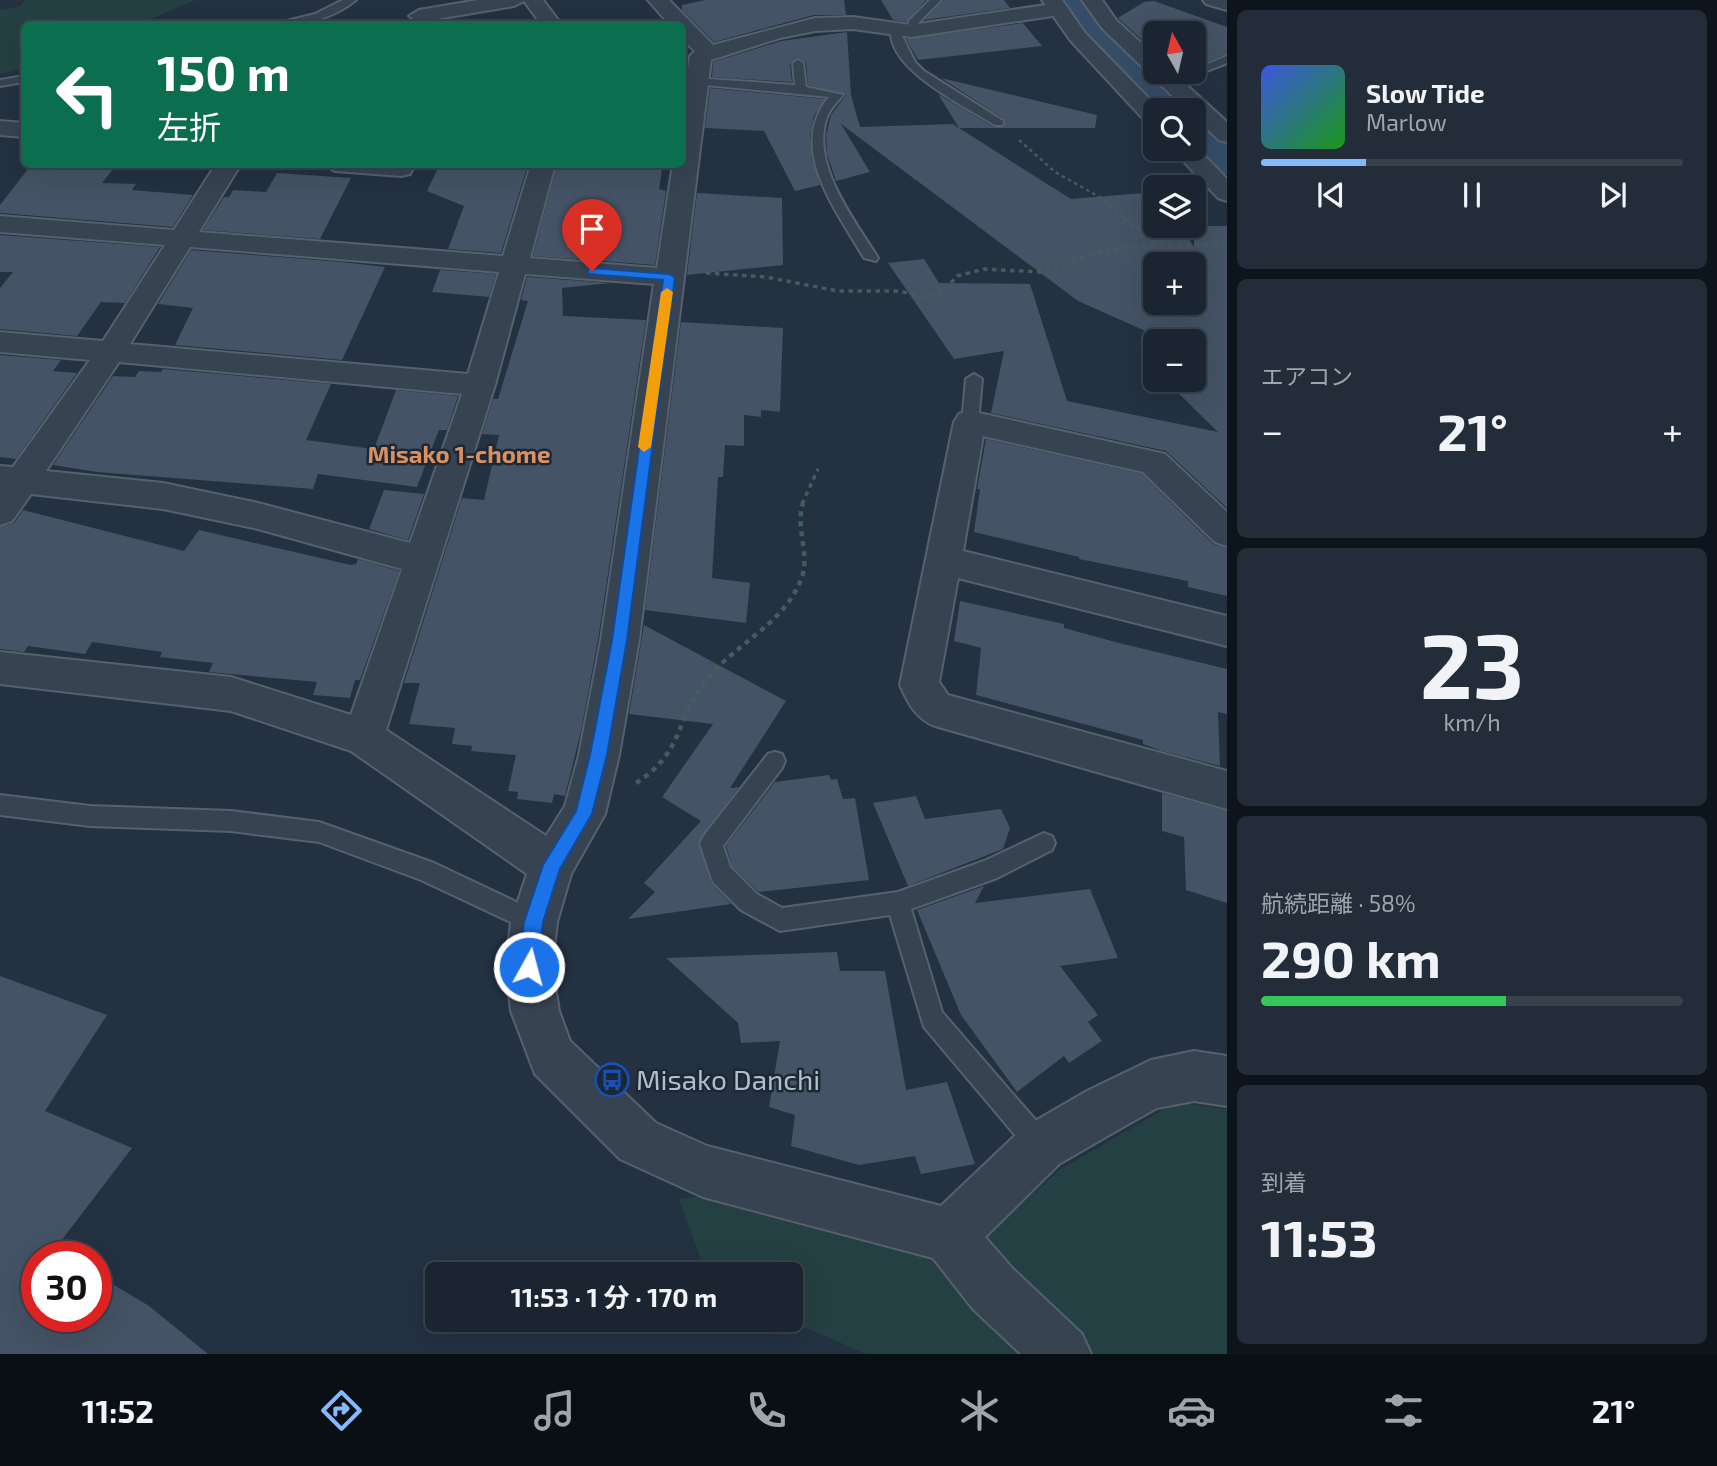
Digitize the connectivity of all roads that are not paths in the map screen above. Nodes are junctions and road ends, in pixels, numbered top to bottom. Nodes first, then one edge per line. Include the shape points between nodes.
1 (351, 0) edge
2 (514, 0) edge
3 (533, 0) edge
4 (658, 0) edge
5 (936, 0) edge
6 (1092, 0) edge
7 (1213, 0) edge
8 (1227, 4) edge
9 (1056, 5) edge
10 (418, 13) edge
11 (298, 21) edge
12 (549, 21) edge
13 (677, 21) edge
14 (903, 32) junction
15 (686, 38) edge
16 (1143, 57) edge
17 (1227, 59) edge
18 (697, 63) edge
19 (798, 63) dead end
20 (1206, 64) edge
21 (21, 80) edge
22 (0, 83) edge
23 (1172, 84) edge
24 (801, 89) junction
25 (1143, 105) edge
26 (999, 124) road end
27 (0, 128) edge
28 (21, 130) edge
29 (1227, 135) edge
30 (686, 149) edge
31 (1196, 161) edge
32 (226, 168) edge
33 (542, 168) edge
34 (684, 168) edge
35 (1225, 190) edge
36 (0, 224) edge
37 (182, 239) junction
38 (871, 258) dead end
39 (514, 265) junction
40 (670, 274) junction
41 (0, 342) edge
42 (110, 353) junction
43 (974, 379) dead end
44 (480, 385) junction
45 (970, 422) junction
46 (11, 479) edge
47 (0, 512) edge
48 (1227, 533) edge
49 (421, 560) junction
50 (943, 560) junction
51 (1227, 631) edge
52 (0, 668) edge
53 (364, 737) junction
54 (775, 761) dead end
55 (1227, 790) edge
56 (0, 804) edge
57 (1044, 843) dead end
58 (552, 865) junction
59 (898, 903) junction
60 (534, 922) junction
61 (1227, 1081) edge
62 (1041, 1146) junction
63 (948, 1236) junction
64 (1062, 1354) edge

1 - 11 lane via 318,17
2 - 10 street
3 - 12 street
4 - 13 street
5 - 14 lane
6 - 16 street
7 - 8 street
9 - 14 street
9 - 25 street via 1078,37
14 - 18 street via 830,24 771,35
14 - 26 lane via 910,63 920,73
15 - 18 street
17 - 20 lane
18 - 24 lane
18 - 30 street
19 - 24 lane
21 - 22 lane
23 - 29 street
24 - 38 lane via 837,95 820,118 817,147 824,174
27 - 28 street
31 - 35 street
32 - 37 street
33 - 39 street
34 - 40 street
36 - 37 street
37 - 39 street
37 - 42 street
39 - 40 street
39 - 44 street
40 - 58 street via 620,640 599,755 584,814
41 - 42 street
42 - 44 street
42 - 46 street
43 - 45 lane
44 - 49 street
45 - 48 street via 1153,462
45 - 50 street
46 - 47 street
46 - 49 street via 163,496
49 - 53 street
50 - 51 street
50 - 55 street via 919,685 935,709
52 - 53 street via 231,694
53 - 58 street
54 - 59 lane via 711,844 721,874 748,902 780,920
56 - 60 lane via 90,816 231,821 319,832 426,871
57 - 59 lane via 989,870
58 - 60 street
59 - 62 lane via 932,1019
60 - 63 street via 529,967 535,1011 552,1058 638,1141 703,1171
61 - 62 street via 1194,1076 1151,1085
62 - 63 street
63 - 64 street via 993,1289

